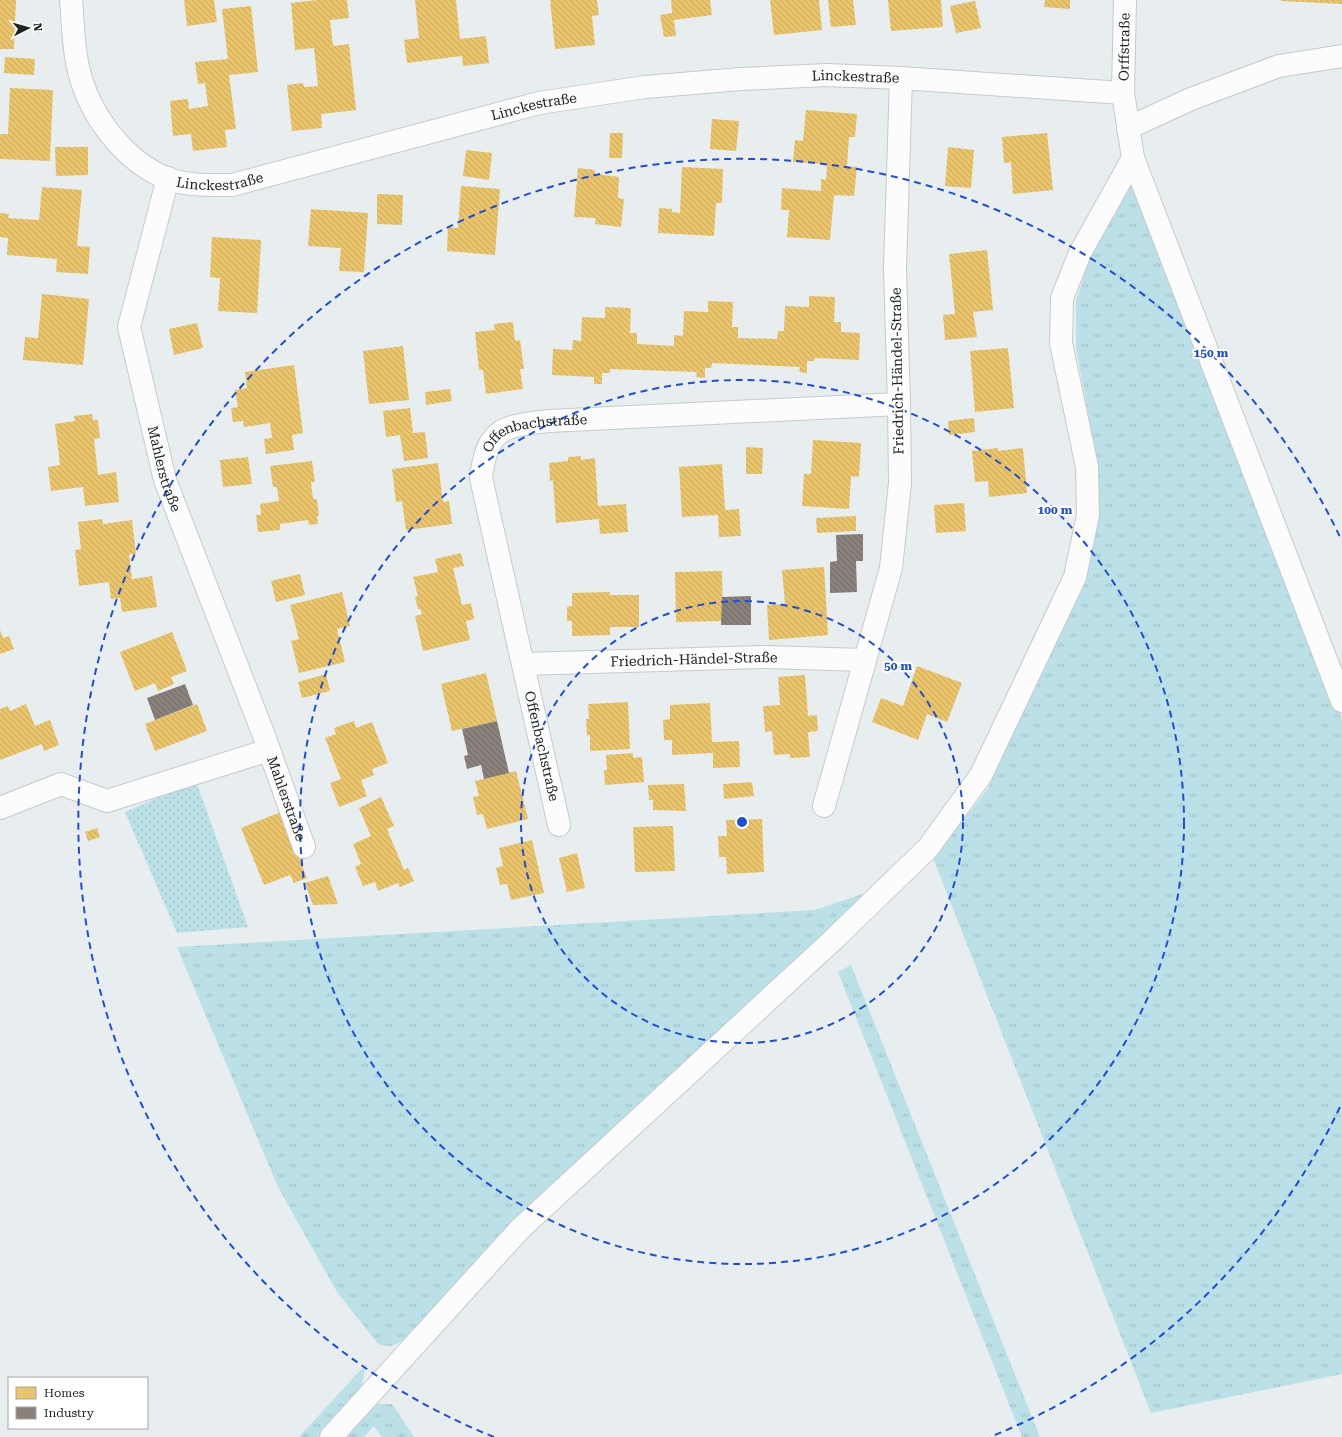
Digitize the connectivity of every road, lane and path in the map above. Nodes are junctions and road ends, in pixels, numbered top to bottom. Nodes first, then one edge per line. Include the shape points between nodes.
1 (71, 0) edge
2 (1125, 0) edge
3 (1342, 56) edge
4 (901, 78) junction
5 (1123, 93) junction
6 (1128, 128) junction
7 (1133, 158) junction
8 (168, 178) junction
9 (900, 404) junction
10 (865, 660) junction
11 (523, 664) junction
12 (1342, 701) edge
13 (269, 750) junction
14 (824, 806) dead end
15 (0, 808) edge
16 (560, 825) dead end
17 (304, 847) dead end
18 (331, 1437) edge

1 - 8 street, Linckestraße via 78,67 92,109 112,137 139,162
2 - 5 street, Orffstraße
3 - 6 street via 1279,66 1191,99
4 - 5 street, Linckestraße
4 - 8 street, Linckestraße via 827,76 741,79 645,87 539,103 232,185 194,185
4 - 9 street, Friedrich-Händel-Straße via 895,268
5 - 6 street, Orffstraße
6 - 7 street, Orffstraße
7 - 12 street, Orffstraße
7 - 18 street via 1080,254 1062,298 1061,343 1087,467 1088,515 1075,577 981,775 928,848 833,940 520,1229
8 - 13 street, Mahlerstraße via 129,327 165,480
9 - 10 street, Friedrich-Händel-Straße via 900,483 891,568
9 - 11 street, Offenbachstraße via 549,421 505,428 491,439 483,458 481,478
10 - 11 street, Friedrich-Händel-Straße via 764,657
10 - 14 street, Friedrich-Händel-Straße
11 - 16 street, Offenbachstraße
13 - 15 street, Mahlerstraße via 107,801 60,784
13 - 17 street, Mahlerstraße

